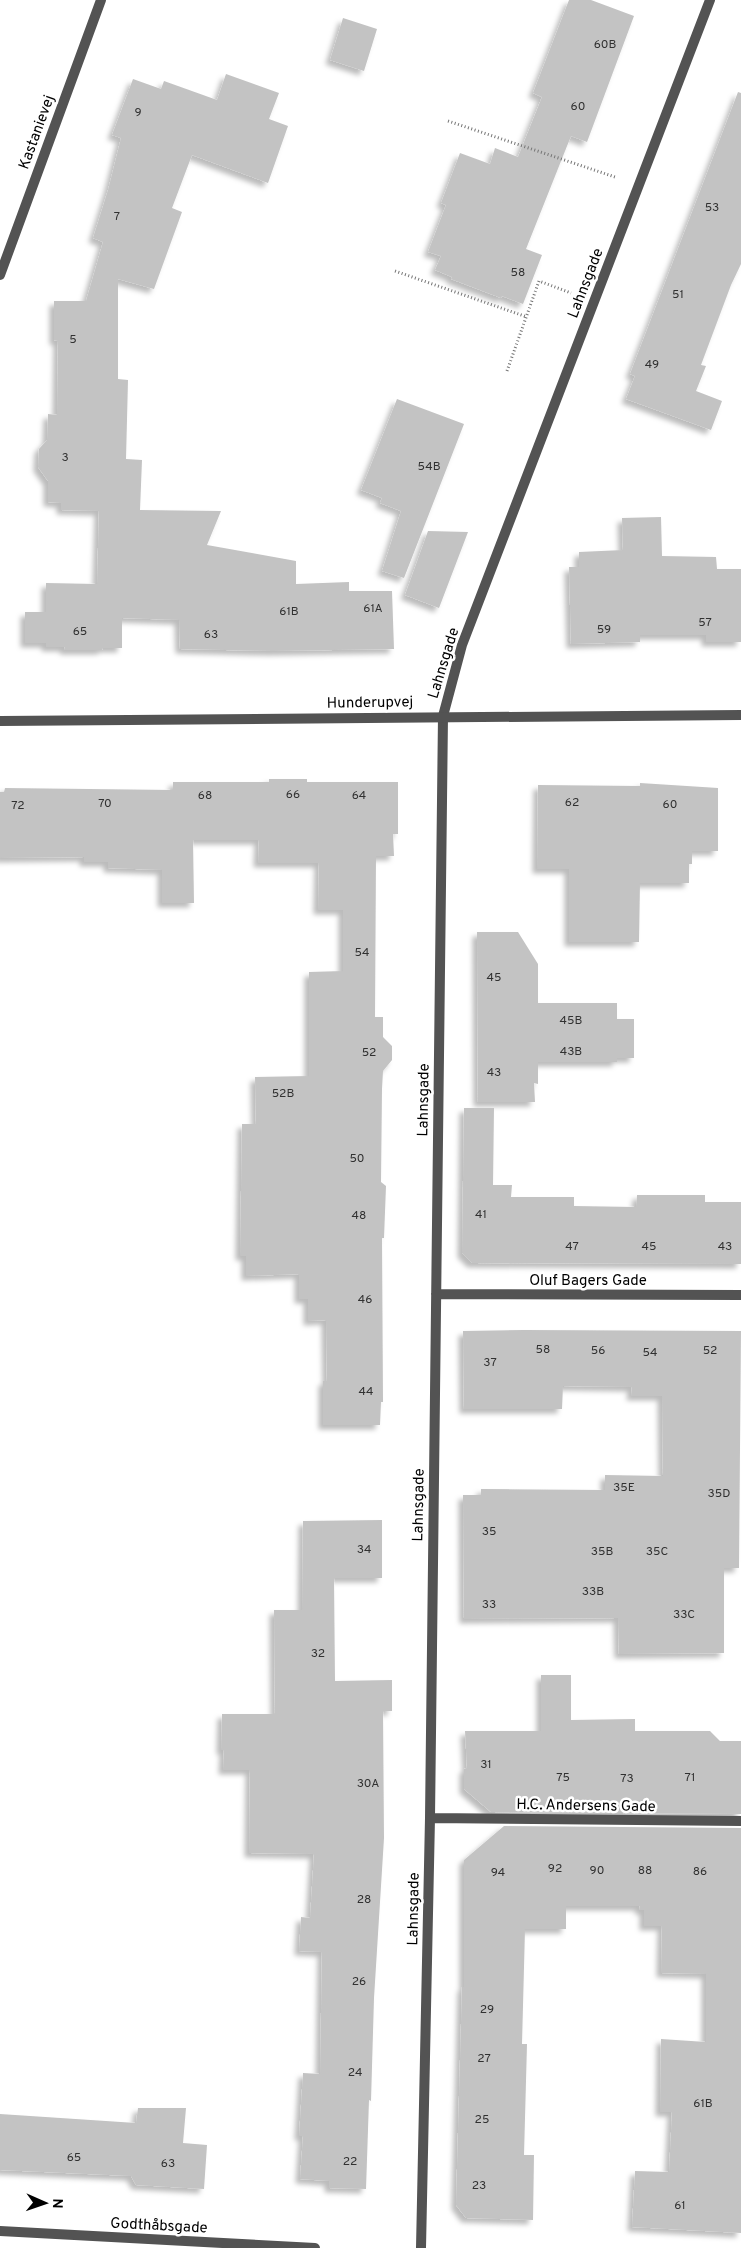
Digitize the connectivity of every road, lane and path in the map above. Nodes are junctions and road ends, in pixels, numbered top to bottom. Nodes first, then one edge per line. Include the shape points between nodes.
1 (101, 0) edge
2 (710, 0) edge
3 (448, 121) dead end
4 (639, 185) junction
5 (395, 271) dead end
6 (0, 275) edge
7 (564, 290) dead end
8 (527, 317) junction
9 (507, 371) dead end
10 (741, 715) edge
11 (442, 716) junction
12 (0, 722) edge
13 (436, 1294) junction
14 (741, 1295) edge
15 (430, 1818) junction
16 (741, 1821) edge
17 (0, 2231) edge
18 (315, 2248) edge
19 (421, 2248) edge

1 - 6 street, Kastanievej
2 - 4 street, Lahnsgade
3 - 4 path
4 - 11 street, Lahnsgade via 462,645
5 - 8 path
7 - 8 path via 539,281
8 - 9 path
10 - 11 street, Hunderupvej
11 - 12 street, Hunderupvej
11 - 13 street, Lahnsgade
13 - 14 street, Oluf Bagers Gade
13 - 15 street, Lahnsgade
15 - 16 street, H.C. Andersens Gade
15 - 19 street, Lahnsgade
17 - 18 street, Godthåbsgade

